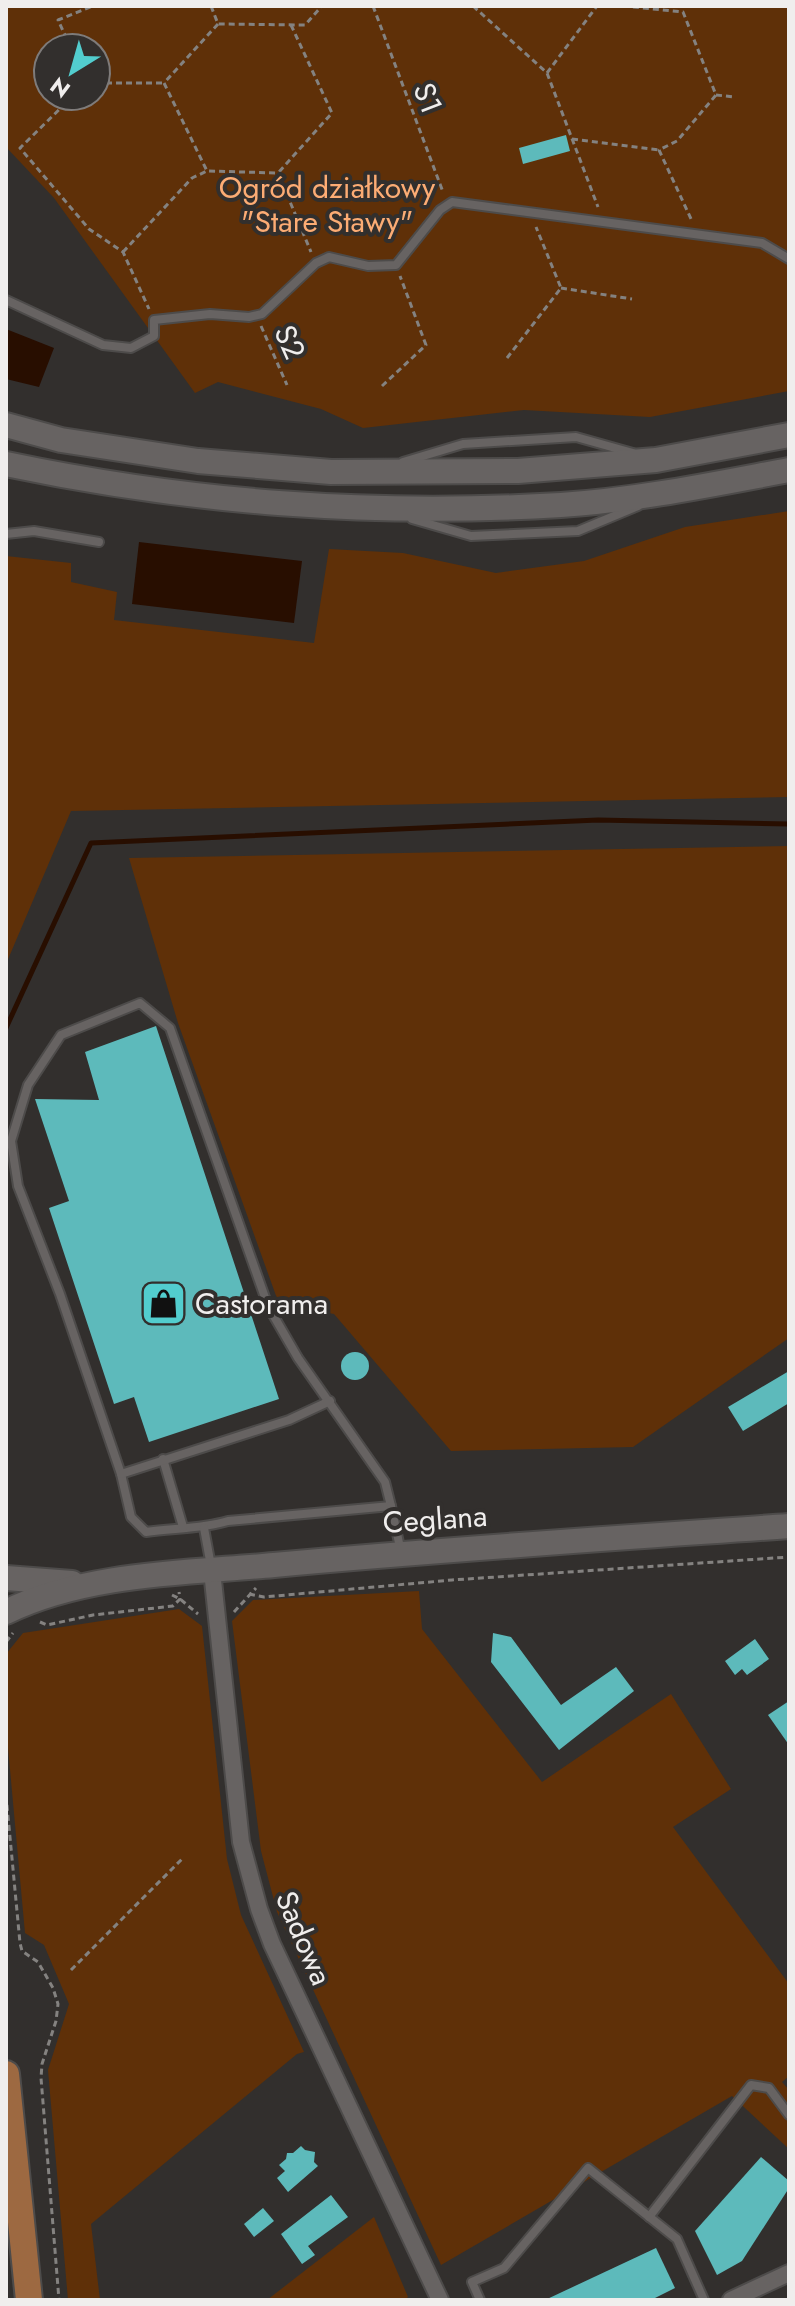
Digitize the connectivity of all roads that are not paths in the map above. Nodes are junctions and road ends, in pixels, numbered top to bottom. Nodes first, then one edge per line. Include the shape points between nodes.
1 (789, 259) edge
2 (6, 300) edge
3 (6, 425) edge
4 (789, 435) edge
5 (6, 464) edge
6 (789, 470) edge
7 (6, 534) edge
8 (99, 542) dead end
9 (330, 1401) junction
10 (163, 1459) junction
11 (121, 1474) junction
12 (391, 1506) junction
13 (789, 1526) edge
14 (183, 1527) junction
15 (204, 1528) junction
16 (401, 1553) junction
17 (212, 1571) junction
18 (6, 1578) edge
19 (87, 1584) junction
20 (6, 1612) edge
21 (6, 2074) edge
22 (789, 2115) edge
23 (649, 2217) junction
24 (789, 2273) edge
25 (29, 2300) edge
26 (440, 2300) edge
27 (480, 2300) edge
28 (704, 2300) edge
29 (731, 2300) edge

1 - 2 lane via 762,243 452,202 396,265 368,266 329,257 262,314 154,320 154,336 131,348 103,345
3 - 4 main road via 61,440 198,461 331,472 518,471 656,460
5 - 6 main road via 197,497 380,509 563,505
7 - 8 lane via 34,531
9 - 10 lane via 289,1420
9 - 11 lane via 268,1306 170,1028 140,1003 61,1035 28,1085 11,1141 18,1186
9 - 12 lane via 385,1482
10 - 11 lane
10 - 14 lane
11 - 14 lane via 131,1517 146,1532
12 - 15 lane via 228,1521
12 - 16 lane
13 - 16 main road, Ceglana
14 - 15 lane
15 - 17 lane
16 - 17 main road, Ceglana
17 - 19 main road, Ceglana
17 - 26 street, Sadowa via 241,1842 259,1909
18 - 19 main road, Ceglana
19 - 20 main road, Ceglana
21 - 25 main road
22 - 23 lane via 769,2088 751,2085
23 - 27 lane via 588,2168 504,2268 472,2282
23 - 28 lane via 677,2239
24 - 29 street

